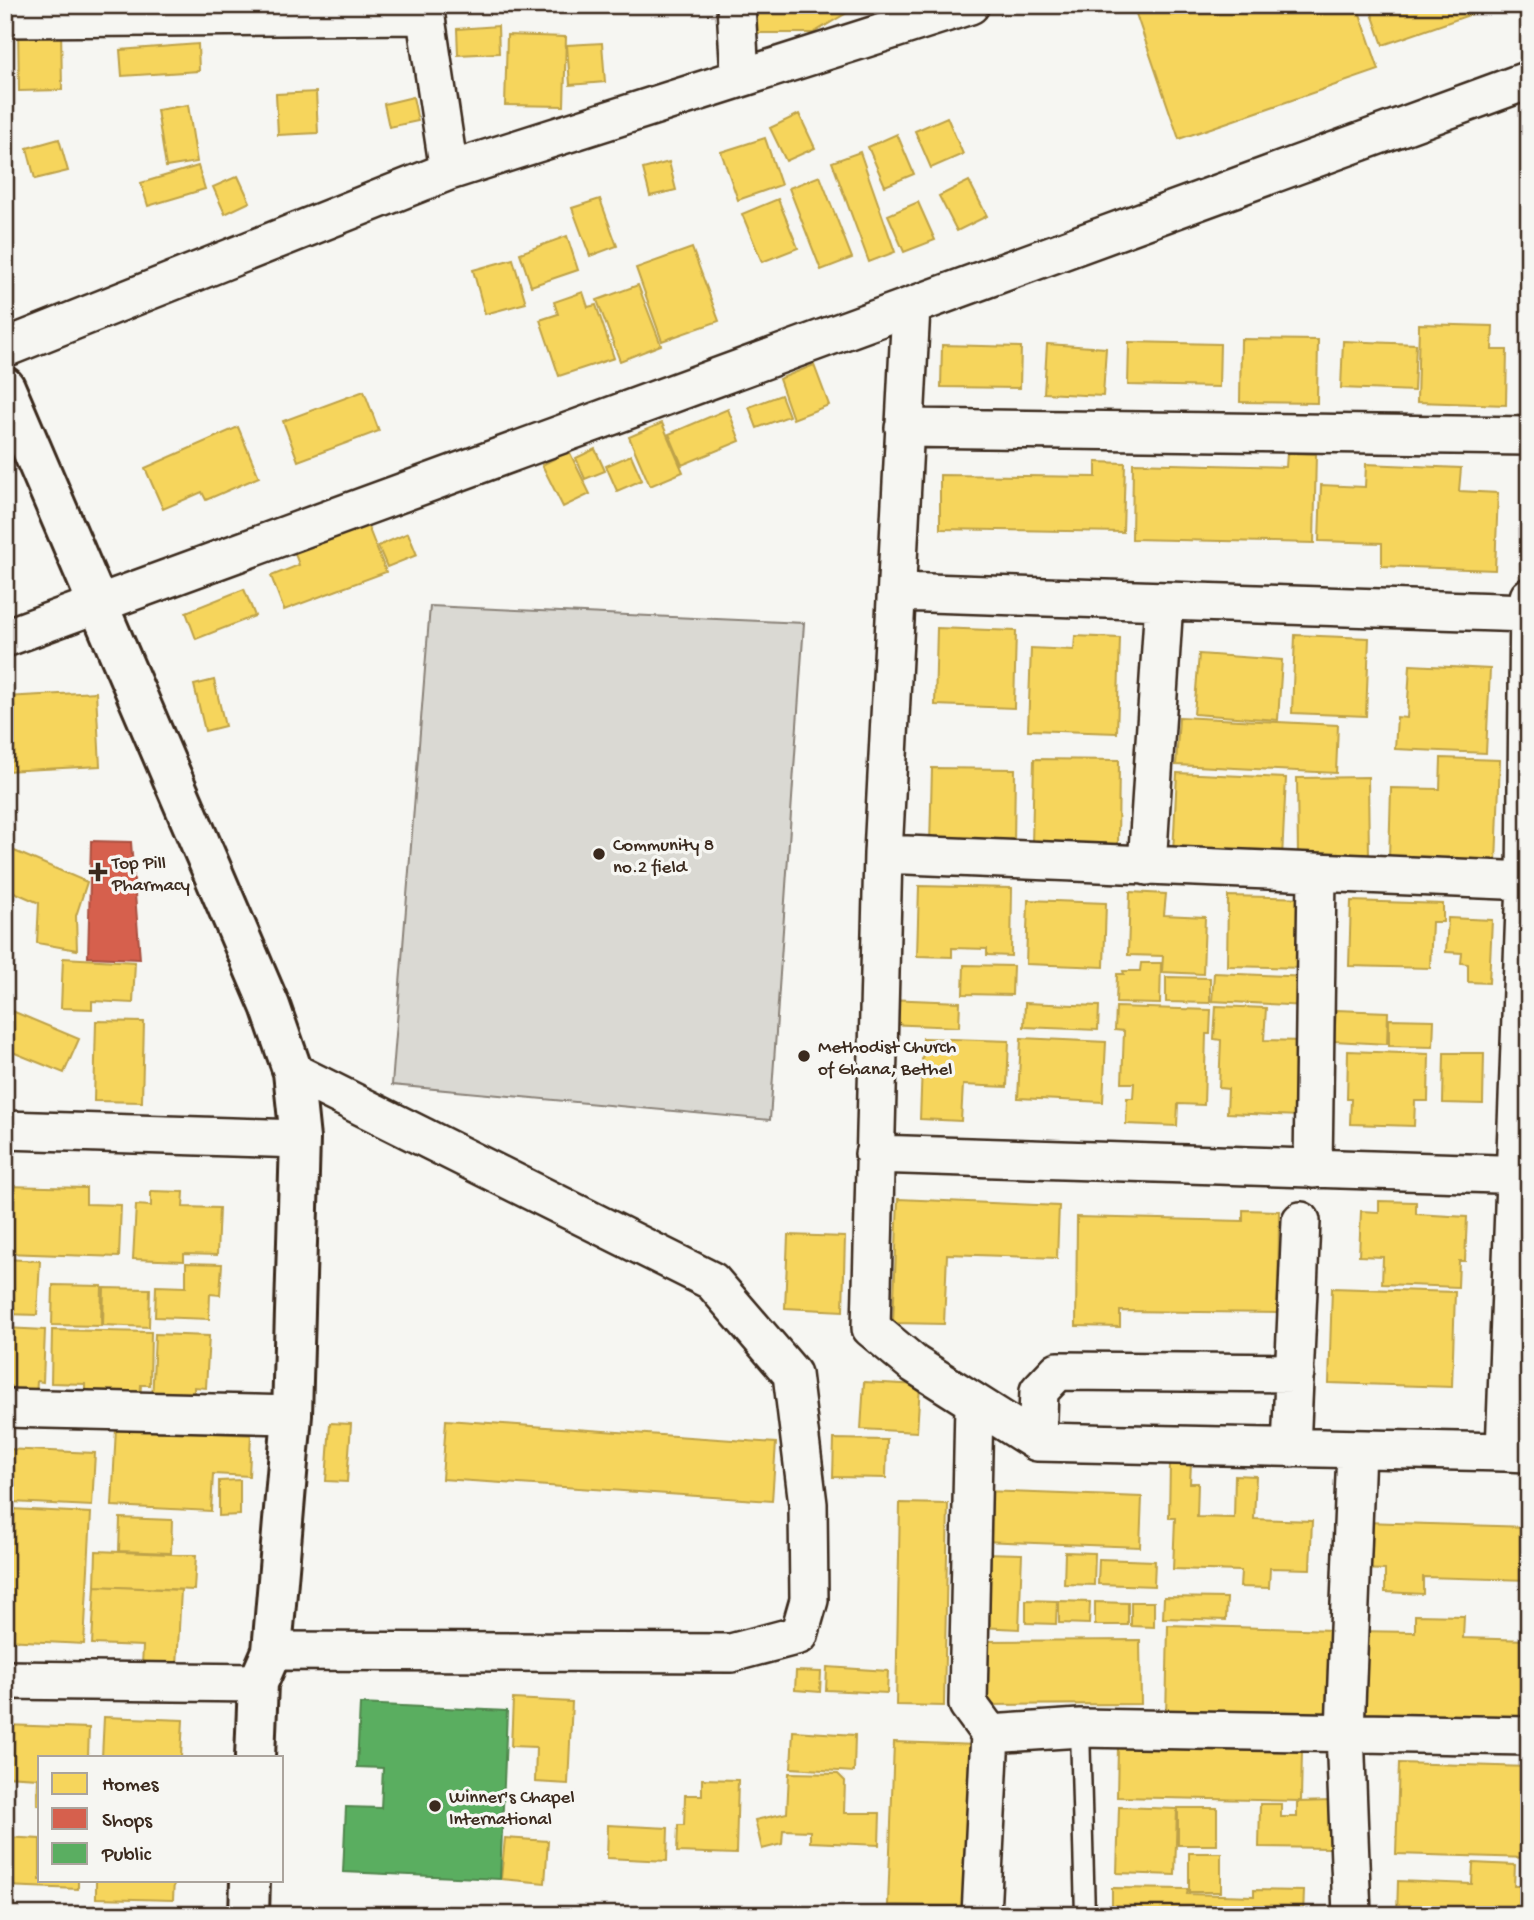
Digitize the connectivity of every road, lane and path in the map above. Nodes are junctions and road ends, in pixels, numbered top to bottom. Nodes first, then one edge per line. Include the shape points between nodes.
1 (736, 5) edge
2 (970, 5) edge
3 (425, 10) edge
4 (5, 18) edge
5 (740, 77) junction
6 (1529, 80) edge
7 (449, 171) junction
8 (911, 307) junction
9 (5, 348) edge
10 (5, 387) edge
11 (904, 428) junction
12 (1529, 436) edge
13 (898, 592) junction
14 (1529, 597) edge
15 (100, 601) junction
16 (1164, 601) junction
17 (1528, 613) edge
18 (5, 638) edge
19 (1528, 742) edge
20 (883, 854) junction
21 (1147, 866) junction
22 (1317, 874) junction
23 (1527, 881) edge
24 (293, 1072) junction
25 (5, 1130) edge
26 (300, 1139) junction
27 (874, 1154) junction
28 (1313, 1168) junction
29 (1521, 1175) edge
30 (1301, 1221) dead end
31 (1295, 1373) junction
32 (974, 1404) junction
33 (5, 1408) edge
34 (292, 1415) junction
35 (1037, 1442) junction
36 (1291, 1448) junction
37 (1356, 1450) junction
38 (1517, 1452) edge
39 (265, 1667) junction
40 (5, 1680) edge
41 (1080, 1728) junction
42 (1345, 1731) junction
43 (990, 1734) junction
44 (1529, 1736) edge
45 (255, 1756) edge
46 (250, 1882) edge
47 (249, 1915) edge
48 (981, 1915) edge
49 (1085, 1915) edge
50 (1352, 1915) edge

1 - 5 street
2 - 5 street
3 - 4 street
3 - 7 street
5 - 7 street
6 - 8 street
7 - 9 street
8 - 11 street
8 - 15 street
10 - 15 street
11 - 12 street
11 - 13 street
13 - 16 street
13 - 20 street
14 - 17 street
15 - 18 street
15 - 24 street via 270,1006
16 - 17 street
16 - 21 street
17 - 19 street
19 - 23 street
20 - 21 street
20 - 27 street
21 - 22 street
22 - 23 street
22 - 28 street
23 - 29 street
24 - 26 street
24 - 39 street via 712,1281 792,1374 808,1504 809,1600 799,1634 731,1653
25 - 26 street
26 - 34 street
27 - 28 street
27 - 32 street via 871,1328
28 - 29 street
29 - 38 street
30 - 31 street
31 - 35 street via 1058,1371 1039,1391
31 - 36 street
32 - 35 street
32 - 43 street via 968,1704
33 - 34 street
34 - 39 street
35 - 36 street
36 - 37 street
37 - 38 street
37 - 42 street
39 - 40 street
39 - 45 street
41 - 42 street
41 - 43 street
41 - 49 lane
42 - 44 street
42 - 50 street
43 - 48 street
46 - 47 street

